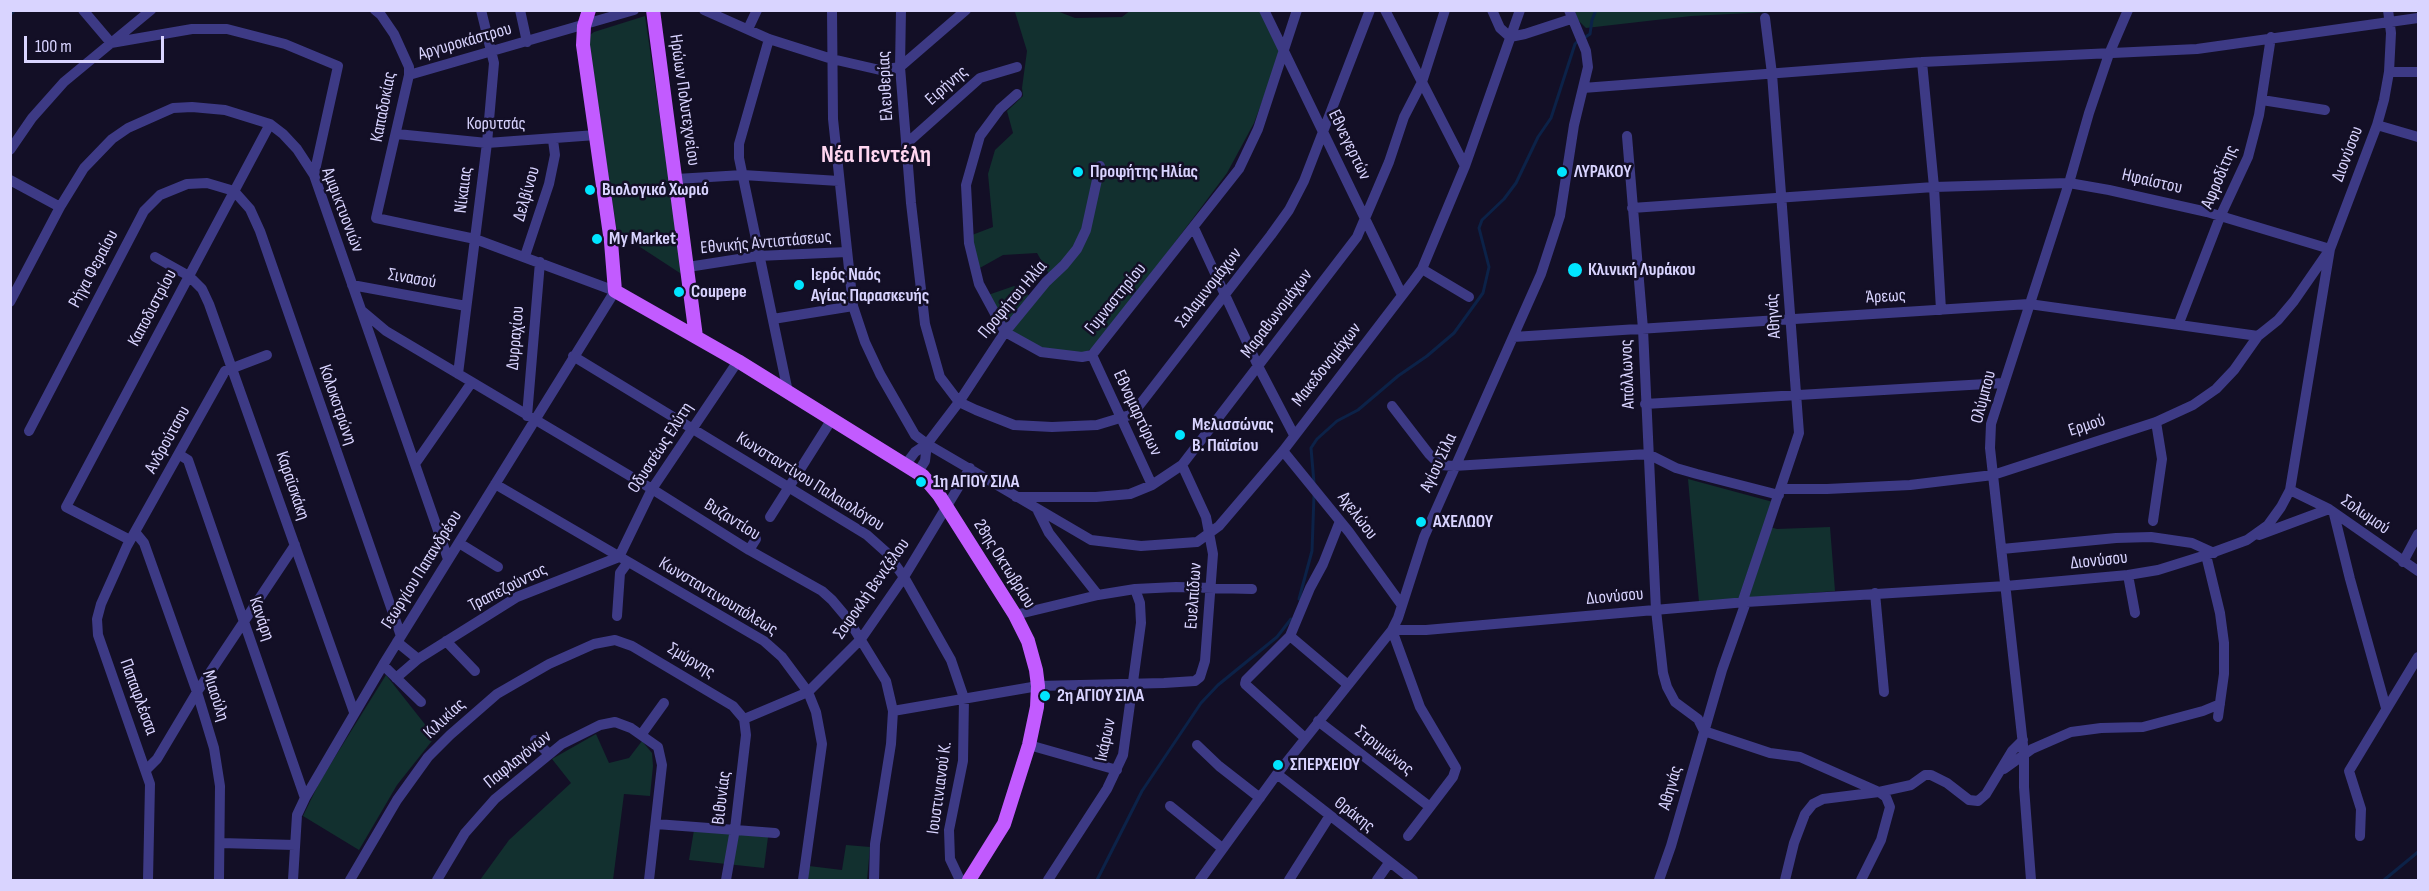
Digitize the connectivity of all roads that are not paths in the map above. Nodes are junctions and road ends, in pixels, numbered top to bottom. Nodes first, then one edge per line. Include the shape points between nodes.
1 (83, 10) edge
2 (151, 10) edge
3 (481, 10) edge
4 (520, 10) edge
5 (589, 10) edge
6 (634, 10) edge
7 (653, 10) edge
8 (757, 10) edge
9 (832, 10) edge
10 (901, 10) edge
11 (966, 10) edge
12 (1264, 10) edge
13 (1298, 10) edge
14 (1370, 10) edge
15 (1385, 10) edge
16 (1445, 10) edge
17 (1492, 10) edge
18 (1520, 10) edge
19 (2128, 10) edge
20 (705, 11) edge
21 (381, 12) edge
22 (1570, 14) edge
23 (2389, 16) edge
24 (1766, 18) dead end
25 (2418, 18) edge
26 (584, 26) junction
27 (748, 29) junction
28 (1510, 37) junction
29 (2271, 38) junction
30 (769, 39) junction
31 (527, 42) junction
32 (111, 43) junction
33 (1284, 50) junction
34 (491, 52) junction
35 (2109, 54) junction
36 (832, 59) junction
37 (1922, 63) junction
38 (900, 67) junction
39 (1017, 67) dead end
40 (2389, 72) junction
41 (2418, 72) edge
42 (1772, 74) junction
43 (409, 75) junction
44 (1422, 82) junction
45 (1583, 88) junction
46 (1017, 94) dead end
47 (2262, 100) junction
48 (2325, 110) dead end
49 (270, 124) junction
50 (2377, 125) junction
51 (1323, 131) junction
52 (397, 134) junction
53 (596, 135) junction
54 (1627, 136) dead end
55 (2418, 137) edge
56 (553, 140) junction
57 (487, 144) junction
58 (906, 144) junction
59 (10, 150) edge
60 (1100, 166) dead end
61 (1465, 166) junction
62 (743, 175) junction
63 (314, 176) junction
64 (676, 179) junction
65 (10, 180) edge
66 (838, 181) junction
67 (2069, 183) junction
68 (1934, 187) junction
69 (234, 191) junction
70 (1782, 196) junction
71 (60, 207) junction
72 (1632, 208) junction
73 (2220, 217) junction
74 (1366, 219) junction
75 (1194, 228) junction
76 (475, 239) junction
77 (2330, 249) junction
78 (847, 252) junction
79 (525, 256) junction
80 (758, 256) junction
81 (155, 257) dead end
82 (540, 262) junction
83 (688, 267) junction
84 (1422, 269) junction
85 (189, 276) junction
86 (352, 285) junction
87 (615, 291) junction
88 (1224, 294) junction
89 (1402, 295) junction
90 (1469, 297) dead end
91 (10, 302) edge
92 (2029, 304) junction
93 (466, 306) junction
94 (854, 306) junction
95 (361, 310) junction
96 (1941, 310) junction
97 (692, 311) junction
98 (773, 319) junction
99 (1791, 319) junction
100 (671, 322) junction
101 (2179, 323) junction
102 (1643, 330) junction
103 (1005, 332) junction
104 (2258, 336) junction
105 (696, 337) junction
106 (1514, 337) junction
107 (267, 355) dead end
108 (1092, 355) junction
109 (573, 356) junction
110 (738, 361) junction
111 (1258, 366) junction
112 (232, 368) junction
113 (458, 374) junction
114 (472, 382) junction
115 (2003, 383) junction
116 (788, 392) junction
117 (1796, 395) junction
118 (959, 402) junction
119 (1645, 404) junction
120 (1392, 406) dead end
121 (530, 418) junction
122 (832, 419) junction
123 (1120, 419) junction
124 (2156, 422) junction
125 (693, 428) junction
126 (29, 431) dead end
127 (1294, 435) junction
128 (927, 444) junction
129 (1283, 451) junction
130 (1648, 454) junction
131 (180, 455) junction
132 (415, 464) junction
133 (906, 464) junction
134 (1182, 465) junction
135 (1454, 466) junction
136 (970, 468) junction
137 (918, 472) junction
138 (1993, 474) junction
139 (495, 484) junction
140 (1152, 485) junction
141 (789, 487) junction
142 (652, 489) junction
143 (2290, 490) junction
144 (1780, 492) junction
145 (1015, 497) junction
146 (946, 506) junction
147 (1038, 511) junction
148 (2332, 511) junction
149 (770, 517) dead end
150 (1340, 521) junction
151 (2154, 522) dead end
152 (1210, 533) junction
153 (2418, 534) edge
154 (132, 536) junction
155 (756, 539) dead end
156 (2247, 540) junction
157 (459, 543) junction
158 (295, 545) junction
159 (2002, 549) junction
160 (749, 550) junction
161 (2210, 554) junction
162 (448, 559) junction
163 (623, 559) junction
164 (2403, 562) junction
165 (498, 567) dead end
166 (2418, 572) edge
167 (2128, 575) junction
168 (904, 577) junction
169 (2006, 586) junction
170 (1212, 587) junction
171 (1135, 589) junction
172 (1252, 589) dead end
173 (1875, 593) junction
174 (1098, 595) junction
175 (1744, 602) junction
176 (1401, 604) junction
177 (1656, 610) junction
178 (2135, 614) dead end
179 (1015, 615) junction
180 (616, 616) dead end
181 (244, 620) junction
182 (1392, 630) junction
183 (1290, 636) junction
184 (399, 639) junction
185 (861, 639) junction
186 (615, 640) joint
187 (446, 641) junction
188 (2418, 657) edge
189 (418, 659) junction
190 (382, 665) junction
191 (475, 671) dead end
192 (396, 678) junction
193 (1348, 684) junction
194 (1132, 685) junction
195 (1038, 686) junction
196 (197, 692) junction
197 (1884, 692) dead end
198 (808, 693) junction
199 (964, 698) junction
200 (421, 702) dead end
201 (664, 703) dead end
202 (2220, 704) junction
203 (2386, 708) junction
204 (893, 711) junction
205 (354, 712) junction
206 (2218, 717) dead end
207 (744, 719) junction
208 (1318, 721) junction
209 (1704, 731) junction
210 (642, 735) junction
211 (1305, 738) junction
212 (535, 740) dead end
213 (2023, 740) junction
214 (1029, 745) junction
215 (1197, 745) dead end
216 (548, 753) junction
217 (2024, 754) junction
218 (146, 770) junction
219 (1117, 770) junction
220 (2002, 771) junction
221 (1277, 774) junction
222 (1879, 792) junction
223 (305, 798) junction
224 (1260, 798) junction
225 (1170, 806) dead end
226 (1430, 807) junction
227 (1329, 817) junction
228 (656, 824) junction
229 (735, 829) junction
230 (775, 833) dead end
231 (1408, 836) dead end
232 (2360, 836) dead end
233 (220, 843) junction
234 (295, 845) junction
235 (1222, 848) junction
236 (1389, 862) junction
237 (148, 880) edge
238 (219, 880) edge
239 (293, 880) edge
240 (350, 880) edge
241 (437, 880) edge
242 (649, 880) edge
243 (726, 880) edge
244 (803, 880) edge
245 (874, 880) edge
246 (960, 880) edge
247 (969, 880) edge
248 (1048, 880) edge
249 (1200, 880) edge
250 (1289, 880) edge
251 (1377, 880) edge
252 (1413, 880) edge
253 (1659, 880) edge
254 (1785, 880) edge
255 (1861, 880) edge
256 (2031, 880) edge

1 - 32 street
2 - 32 street
3 - 34 street, Νίκαιας
4 - 31 street
5 - 26 main road
6 - 26 street, Αργυροκάστρου
7 - 64 main road, Ηρώων Πολυτεχνείου
8 - 27 street
9 - 36 street, Μακεδονομάχων
10 - 38 street, Ελευθερίας
11 - 38 street
12 - 33 street, Εθνεγερτών
13 - 33 street, Γυμναστηρίου
14 - 51 street, Σαλαμινομάχων
15 - 44 street
16 - 44 street, Μαραθωνομάχων
17 - 28 street via 1500,28
18 - 28 street, Μακεδονομάχων
19 - 35 street, Ολύμπου
20 - 27 street
21 - 43 street, Καπαδοκίας via 401,48
22 - 28 street
22 - 45 street, Αγίου Σίλα via 1584,45 1588,67
23 - 25 street
23 - 29 street
23 - 40 street, Διονύσου
24 - 42 street, Αθηνάς
26 - 31 street, Αργυροκάστρου
26 - 53 main road via 583,45
27 - 30 street
28 - 61 street, Μακεδονομάχων
29 - 35 street via 2197,49
29 - 47 street, Αφροδίτης
30 - 36 street
30 - 62 street via 739,144
31 - 34 street, Αργυροκάστρου
32 - 59 street via 47,100
32 - 63 street via 192,29 227,29 267,38 338,66
33 - 51 street, Εθνεγερτών
33 - 75 street, Γυμναστηρίου via 1247,154
34 - 43 street, Αργυροκάστρου
34 - 57 street, Νίκαιας via 494,63
35 - 37 street
35 - 67 street, Ολύμπου
36 - 38 street via 880,70
36 - 66 street, Μακεδονομάχων
37 - 42 street
37 - 68 street
38 - 58 street, Ελευθερίας
39 - 58 street, Ειρήνης via 980,78
40 - 41 street
40 - 50 street, Διονύσου
42 - 45 street
42 - 70 street, Αθηνάς
43 - 52 street, Καπαδοκίας
44 - 61 street
44 - 74 street, Μαραθωνομάχων via 1404,117
45 - 106 street, Αγίου Σίλα via 1560,216 1545,264
46 - 103 street via 980,136 966,185 972,262 979,284
47 - 48 street
47 - 73 street, Αφροδίτης via 2248,157
49 - 63 street, Αμφικτυονιών via 297,149
49 - 69 street, Καποδιστρίου
49 - 71 street, Αμφικτυονιών via 210,108 173,108 152,115 98,152
50 - 55 street
50 - 77 street, Διονύσου
51 - 74 street, Εθνεγερτών
51 - 88 street, Σαλαμινομάχων via 1289,210
52 - 57 street, Κορυτσάς
52 - 76 street, Καπαδοκίας via 375,218
53 - 56 street, Κορυτσάς
53 - 87 main road
54 - 72 street, Απόλλωνος
56 - 57 street, Κορυτσάς
56 - 79 street, Δελβίνου via 555,154 549,184
57 - 76 street, Νίκαιας
58 - 118 street, Ελευθερίας via 925,324 940,377
60 - 103 street, Προφήτου Ηλία via 1086,230 1077,249
61 - 84 street, Μακεδονομάχων
62 - 64 street
62 - 66 street
62 - 80 street
63 - 86 street, Αμφικτυονιών
64 - 83 main road, Ηρώων Πολυτεχνείου
65 - 71 street
66 - 78 street, Μακεδονομάχων
67 - 68 street, Ηφαίστου
67 - 73 street, Ηφαίστου
67 - 92 street, Ολύμπου
68 - 70 street, Ηφαίστου
68 - 96 street
69 - 85 street, Καποδιστρίου
69 - 126 street, Ρήγα Φεραίου via 207,183 187,184 160,195 144,211
69 - 184 street, Κολοκοτρώνη via 250,209 260,231
70 - 72 street, Ηφαίστου
70 - 99 street, Αθηνάς
71 - 91 street, Αμφικτυονιών
72 - 102 street, Απόλλωνος
73 - 77 street, Ηφαίστου
73 - 101 street, Αφροδίτης
74 - 89 street, Εθνεγερτών
74 - 111 street, Μαραθωνομάχων via 1357,237
75 - 88 street
75 - 108 street, Γυμναστηρίου
76 - 79 street
76 - 93 street, Νίκαιας
77 - 104 street, Ερμού via 2294,301
77 - 143 street, Διονύσου
78 - 80 street, Εθνικής Αντιστάσεως
78 - 94 street, Μακεδονομάχων
79 - 82 street
80 - 83 street, Εθνικής Αντιστάσεως
80 - 98 street
81 - 85 street
82 - 87 street
82 - 121 street, Δυρραχίου
83 - 97 main road, Ηρώων Πολυτεχνείου
84 - 89 street, Μακεδονομάχων
84 - 90 street
85 - 112 street, Καραϊσκάκη via 205,295
85 - 154 street, Καποδιστρίου via 66,507
86 - 93 street, Σινασού
86 - 95 street, Αμφικτυονιών
87 - 100 main road, 28ης Οκτωβρίου
87 - 109 street, Γεωργίου Παπανδρέου
88 - 111 street
88 - 123 street, Σαλαμινομάχων via 1138,407
89 - 127 street, Μακεδονομάχων
92 - 96 street, Άρεως
92 - 101 street, Άρεως
92 - 115 street, Ολύμπου
93 - 113 street, Νίκαιας
94 - 98 street
94 - 128 street, Μακεδονομάχων via 879,374 915,435
95 - 113 street, Βυζαντίου via 386,331
95 - 132 street, Αμφικτυονιών
96 - 99 street, Άρεως
97 - 100 main road
97 - 105 main road, Ηρώων Πολυτεχνείου
98 - 116 street
99 - 102 street, Άρεως
99 - 117 street, Αθηνάς
100 - 105 main road, 28ης Οκτωβρίου
101 - 104 street, Άρεως
102 - 106 street, Άρεως
102 - 119 street, Απόλλωνος
103 - 108 street, Γυμναστηρίου via 1041,352
103 - 118 street, Προφήτου Ηλία
104 - 124 street, Ερμού via 2216,389
105 - 110 main road, 28ης Οκτωβρίου
106 - 135 street, Αγίου Σίλα
107 - 112 street
108 - 123 street, Εθνομαρτύρων
109 - 121 street, Γεωργίου Παπανδρέου
109 - 125 street, Κωνσταντίνου Παλαιολόγου
110 - 116 main road, 28ης Οκτωβρίου
110 - 125 street, Οδυσσέως Ελύτη
111 - 127 street
111 - 134 street, Μαραθωνομάχων
112 - 131 street, Ανδρούτσου via 225,371
112 - 158 street, Καραϊσκάκη
113 - 114 street, Βυζαντίου
114 - 121 street, Βυζαντίου
114 - 132 street
115 - 117 street
115 - 138 street, Ολύμπου via 1991,424
116 - 122 main road, 28ης Οκτωβρίου
117 - 119 street
117 - 144 street, Αθηνάς via 1798,441
118 - 123 street, Σαλαμινομάχων via 1014,425 1084,427
118 - 128 street, Προφήτου Ηλία
119 - 130 street, Απόλλωνος
120 - 135 street via 1434,460 1440,465
121 - 139 street, Γεωργίου Παπανδρέου
121 - 142 street, Βυζαντίου
122 - 133 main road, 28ης Οκτωβρίου
122 - 141 street
123 - 140 street, Εθνομαρτύρων
124 - 138 street, Ερμού
124 - 151 street via 2162,459
125 - 141 street, Κωνσταντίνου Παλαιολόγου
125 - 142 street, Οδυσσέως Ελύτη
127 - 129 street, Μακεδονομάχων
128 - 133 street, Προφήτου Ηλία
128 - 136 street, Μακεδονομάχων
128 - 137 street, Προφήτου Ηλία via 925,461
129 - 150 street, Αχελώου
129 - 152 street, Μακεδονομάχων
130 - 135 street
130 - 144 street, Ερμού via 1676,468
130 - 177 street, Απόλλωνος
131 - 154 street, Ανδρούτσου
131 - 181 street, Κανάρη via 188,460
132 - 162 street, Αμφικτυονιών
133 - 137 main road, 28ης Οκτωβρίου
134 - 140 street, Μαραθωνομάχων
134 - 152 street, Ευελπίδων
135 - 176 street, Αγίου Σίλα
136 - 145 street, Μακεδονομάχων
136 - 146 street, Σοφοκλή Βενιζέλου
137 - 146 main road, 28ης Οκτωβρίου
138 - 144 street, Ερμού via 1910,485
138 - 159 street, Ολύμπου
139 - 157 street, Γεωργίου Παπανδρέου
139 - 163 street, Κωνσταντινουπόλεως
140 - 145 street, Μαραθωνομάχων via 1113,496
141 - 149 street
141 - 168 street, Κωνσταντίνου Παλαιολόγου via 879,544
142 - 160 street, Βυζαντίου
142 - 163 street, Οδυσσέως Ελύτη
143 - 148 street, Σολωμού
143 - 156 street, Διονύσου via 2275,517
144 - 175 street, Αθηνάς
145 - 147 street, Μακεδονομάχων
146 - 168 street, Σοφοκλή Βενιζέλου
146 - 179 main road, 28ης Οκτωβρίου
147 - 152 street, Μακεδονομάχων via 1091,540 1107,544 1188,544
147 - 174 street via 1049,533
148 - 156 street
148 - 164 street, Σολωμού
148 - 203 street
150 - 176 street, Αχελώου
150 - 183 street
152 - 170 street, Ευελπίδων
153 - 164 street
154 - 196 street, Μιαούλη via 144,543
154 - 218 street, Παπαφλέσσα via 97,619 98,635
155 - 160 street
156 - 161 street, Διονύσου
157 - 162 street, Γεωργίου Παπανδρέου
157 - 165 street
158 - 181 street
158 - 205 street, Καραϊσκάκη
159 - 161 street via 2151,537 2192,543
159 - 169 street, Ολύμπου
160 - 185 street, Βυζαντίου via 822,591
161 - 167 street, Διονύσου
161 - 202 street via 2224,643
162 - 184 street, Γεωργίου Παπανδρέου
163 - 180 street, Οδυσσέως Ελύτη
163 - 187 street, Τραπεζούντος via 517,597
163 - 198 street, Κωνσταντινουπόλεως via 764,641 782,657
164 - 166 street, Σολωμού
167 - 169 street, Διονύσου
167 - 178 street
168 - 185 street, Σοφοκλή Βενιζέλου
168 - 199 street, Κωνσταντίνου Παλαιολόγου via 951,660
169 - 173 street, Διονύσου
169 - 213 street, Ολύμπου
170 - 171 street
170 - 172 street
170 - 194 street, Ευελπίδων via 1204,672 1195,681
171 - 174 street
171 - 194 street, Ικάρων via 1141,623
173 - 175 street, Διονύσου
173 - 197 street
174 - 179 street
175 - 177 street, Διονύσου
175 - 209 street, Αθηνάς
176 - 182 street, Αγίου Σίλα
177 - 182 street, Διονύσου
177 - 209 street, Απόλλωνος via 1667,687 1675,702 1698,719
179 - 195 main road, 28ης Οκτωβρίου via 1033,655
181 - 196 street
181 - 223 street, Κανάρη
182 - 193 street, Αγίου Σίλα
182 - 226 street via 1420,707 1456,773
183 - 193 street
183 - 211 street via 1245,684
184 - 189 street
184 - 190 street, Γεωργίου Παπανδρέου
185 - 198 street, Σοφοκλή Βενιζέλου
185 - 204 street, Βυζαντίου via 886,681
186 - 207 street, Σμύρνης via 650,656 733,706
186 - 240 street, Κιλικίας via 594,644 549,664 496,694 450,735 428,757 397,800
187 - 189 street, Τραπεζούντος
187 - 191 street
188 - 203 street
189 - 192 street, Τραπεζούντος
190 - 192 street
190 - 205 street, Γεωργίου Παπανδρέου
192 - 200 street
193 - 208 street, Αγίου Σίλα
194 - 195 street
194 - 219 street, Ικάρων via 1123,755
195 - 199 street
195 - 214 main road, 28ης Οκτωβρίου
196 - 218 street
196 - 233 street, Μιαούλη via 216,758
198 - 207 street, Σοφοκλή Βενιζέλου
198 - 244 street, Κωνσταντινουπόλεως via 822,744
199 - 204 street
199 - 246 street, Ιουστινιανού Κ. via 963,761 948,838 950,859
201 - 210 street
202 - 206 street
202 - 217 street via 2143,728 2071,732
203 - 232 street via 2349,771 2361,809
204 - 245 street, Βυζαντίου via 875,844
205 - 223 street, Γεωργίου Παπανδρέου
207 - 229 street, Βιθυνίας via 746,735
208 - 211 street, Αγίου Σίλα
208 - 226 street, Στρυμώνος
209 - 222 street via 1770,753 1800,758
209 - 253 street, Αθηνάς
210 - 216 street, Παφλαγόνων via 615,722 600,725
210 - 228 street, Παφλαγόνων via 658,747 662,765
211 - 221 street, Αγίου Σίλα
212 - 216 street
213 - 217 street, Ολύμπου
213 - 220 street
214 - 219 street
214 - 247 main road, 28ης Οκτωβρίου via 1008,815
215 - 224 street
216 - 241 street, Παφλαγόνων via 477,818
217 - 220 street
217 - 256 street, Ολύμπου
218 - 237 street, Παπαφλέσσα via 150,784
219 - 248 street, Ικάρων
220 - 222 street via 1978,801 1969,800 1931,775
221 - 224 street, Αγίου Σίλα
221 - 227 street, Θράκης
222 - 254 street via 1813,804 1794,843
222 - 255 street via 1890,807 1881,840
223 - 234 street, Γεωργίου Παπανδρέου via 297,816
224 - 235 street, Αγίου Σίλα
225 - 235 street
226 - 231 street
227 - 236 street, Θράκης
227 - 250 street
228 - 229 street
228 - 242 street, Παφλαγόνων
229 - 230 street
229 - 243 street, Βιθυνίας
233 - 234 street
233 - 238 street, Μιαούλη
234 - 239 street, Γεωργίου Παπανδρέου
235 - 249 street, Αγίου Σίλα
236 - 251 street
236 - 252 street, Θράκης

